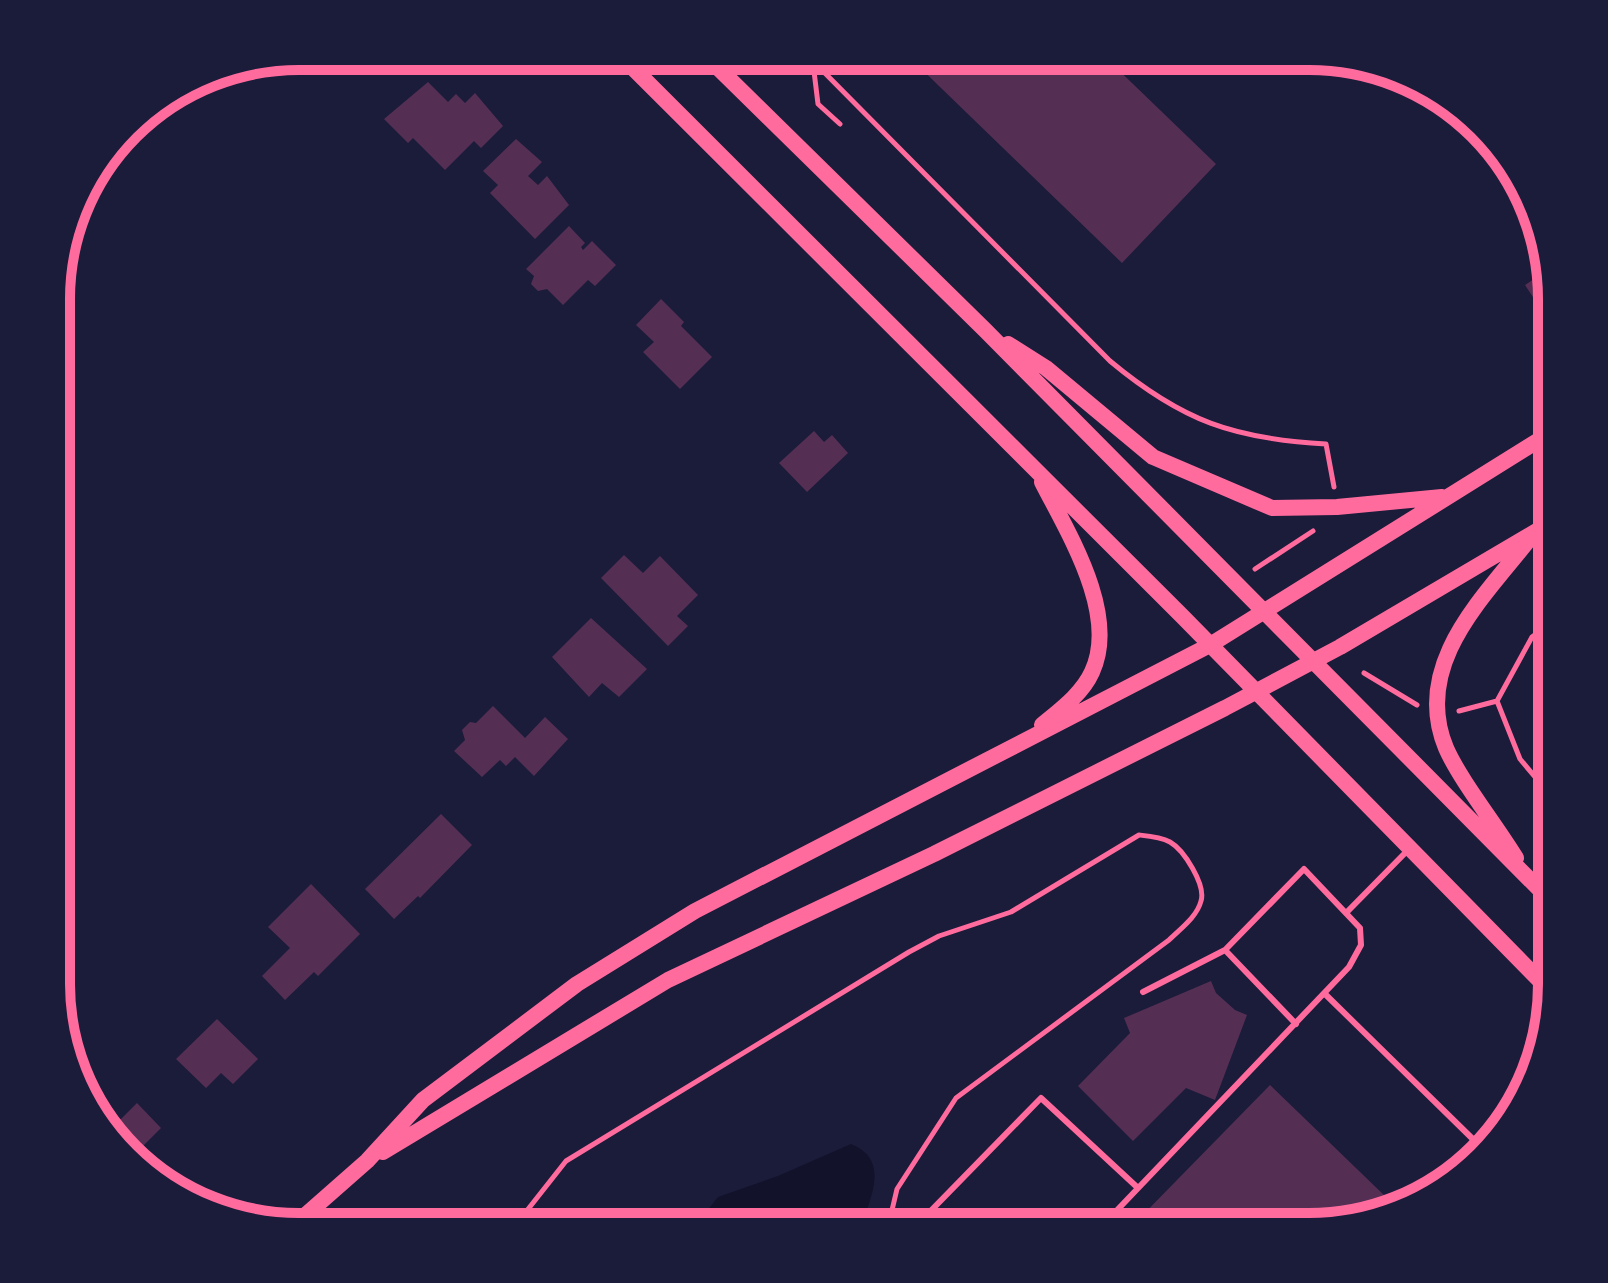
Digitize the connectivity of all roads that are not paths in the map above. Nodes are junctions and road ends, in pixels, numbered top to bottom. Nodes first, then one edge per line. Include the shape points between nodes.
1 (635, 70) edge
2 (720, 70) edge
3 (985, 330) junction
4 (1538, 441) edge
5 (1034, 467) junction
6 (1448, 496) junction
7 (1538, 531) edge
8 (1534, 533) junction
9 (1262, 612) junction
10 (1210, 645) junction
11 (1311, 661) junction
12 (1255, 692) junction
13 (1012, 749) junction
14 (1409, 849) junction
15 (1529, 880) junction
16 (1538, 889) edge
17 (1346, 913) junction
18 (1225, 950) junction
19 (1538, 979) edge
20 (1143, 992) dead end
21 (1325, 994) junction
22 (1296, 1024) junction
23 (1475, 1141) edge
24 (367, 1161) junction
25 (1138, 1188) junction
26 (308, 1213) edge
27 (929, 1213) edge
28 (1114, 1213) edge

1 - 5 main road
2 - 3 main road
3 - 6 main road via 1046,368 1153,457 1272,508
3 - 9 main road
4 - 6 main road
5 - 10 main road
5 - 13 main road via 1098,605 1098,656 1092,674 1067,705
6 - 9 main road
7 - 8 main road
8 - 11 main road
8 - 15 main road via 1452,637 1442,668 1438,718 1447,749
9 - 10 main road
9 - 11 main road
10 - 12 main road
10 - 13 main road
11 - 12 main road
11 - 15 main road
12 - 14 main road
12 - 24 main road via 934,854 668,980
13 - 24 main road via 695,911 577,984 423,1100
14 - 17 lane
14 - 19 main road
15 - 16 main road
17 - 18 lane via 1304,869
17 - 21 lane via 1360,928 1361,945
18 - 20 lane
18 - 22 lane
21 - 22 lane
21 - 23 lane
22 - 25 lane
24 - 26 main road
25 - 27 lane via 1041,1098
25 - 28 lane

